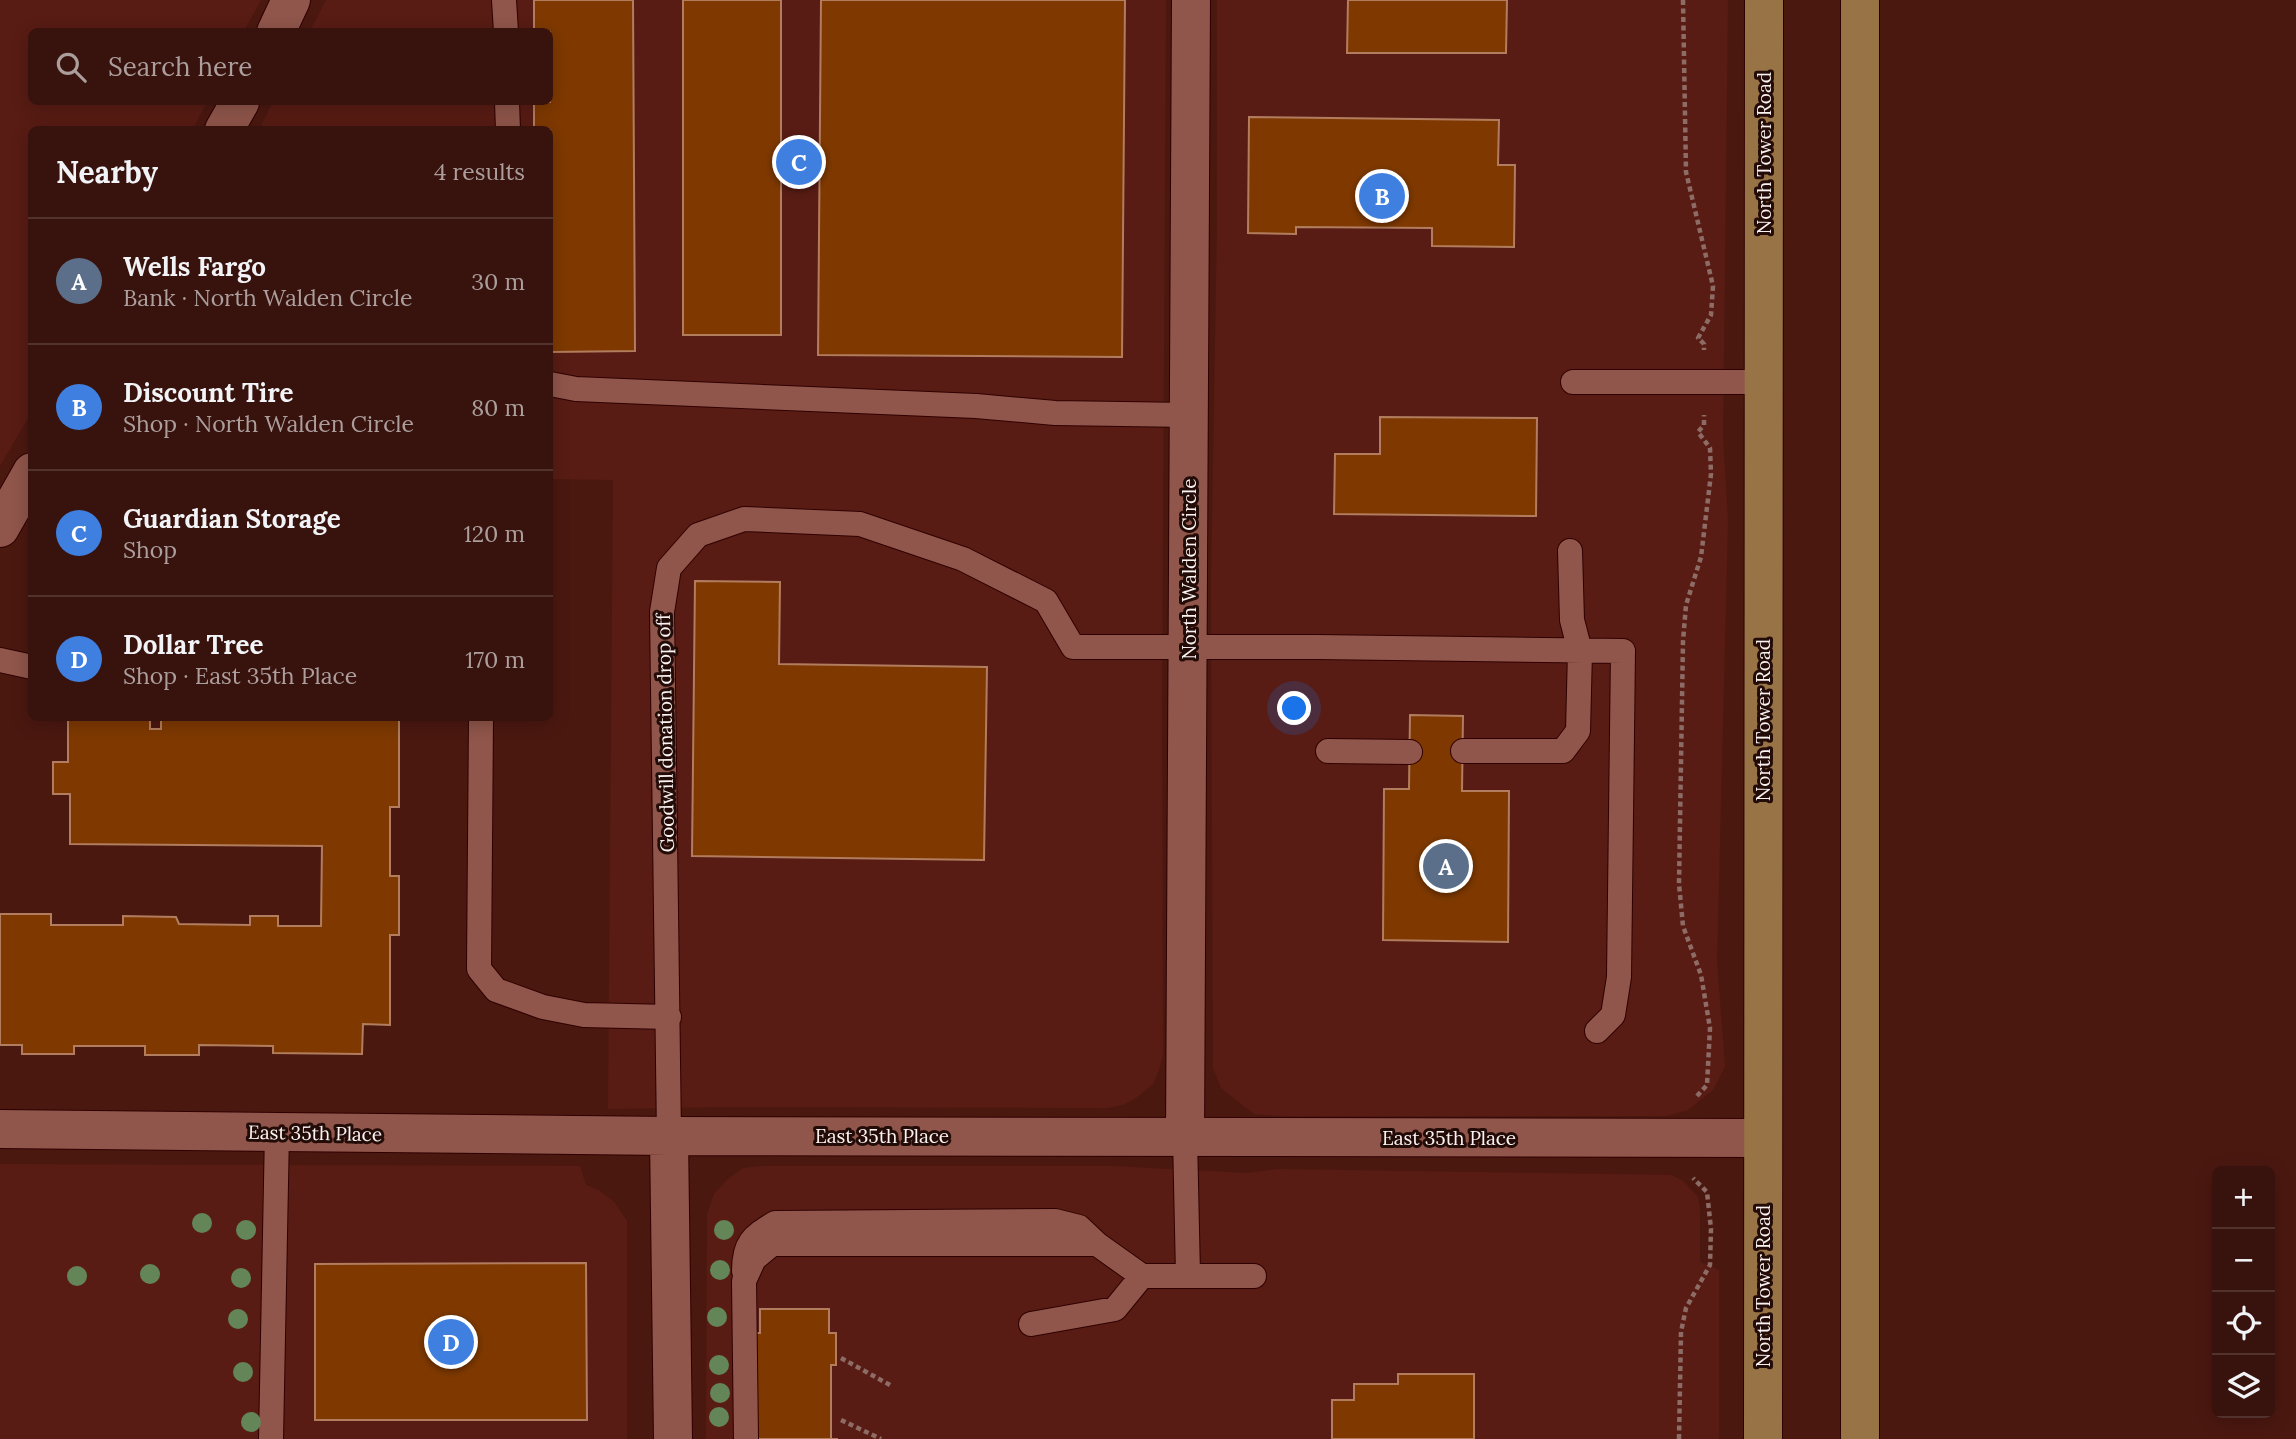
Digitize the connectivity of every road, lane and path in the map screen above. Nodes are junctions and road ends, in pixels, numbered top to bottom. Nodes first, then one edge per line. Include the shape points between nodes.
1 (290, 0) edge
2 (504, 0) edge
3 (1191, 0) edge
4 (1683, 0) edge
5 (1764, 0) edge
6 (1860, 0) edge
7 (278, 28) edge
8 (506, 28) edge
9 (238, 105) edge
10 (507, 105) edge
11 (226, 126) edge
12 (508, 126) edge
13 (1704, 344) dead end
14 (1573, 382) dead end
15 (1764, 382) junction
16 (553, 385) edge
17 (1189, 415) junction
18 (1704, 425) dead end
19 (28, 479) edge
20 (0, 528) edge
21 (1570, 551) dead end
22 (1188, 647) junction
23 (1580, 651) junction
24 (0, 660) edge
25 (28, 666) edge
26 (481, 721) edge
27 (1328, 751) dead end
28 (1463, 751) dead end
29 (1410, 752) dead end
30 (669, 1017) junction
31 (1597, 1031) dead end
32 (1698, 1104) dead end
33 (0, 1129) edge
34 (277, 1132) junction
35 (669, 1136) junction
36 (1185, 1137) junction
37 (1763, 1138) junction
38 (1696, 1171) dead end
39 (1188, 1275) junction
40 (1142, 1276) junction
41 (1254, 1276) dead end
42 (1031, 1324) dead end
43 (841, 1358) dead end
44 (890, 1385) dead end
45 (841, 1420) dead end
46 (271, 1439) edge
47 (673, 1439) edge
48 (746, 1439) edge
49 (881, 1439) edge
50 (1679, 1439) edge
51 (1763, 1439) edge
52 (1860, 1439) edge

1 - 7 street
2 - 8 lane
3 - 17 street, North Walden Circle
4 - 13 path via 1686,172 1713,286 1711,315 1698,338
5 - 15 main road, North Tower Road
6 - 52 main road
9 - 11 street
10 - 12 lane
14 - 15 lane
15 - 37 main road, North Tower Road
16 - 17 lane via 1055,413
17 - 22 street, North Walden Circle
18 - 32 path via 1698,432 1710,448 1711,474 1701,558 1686,605 1683,641 1679,884 1683,926 1701,975 1710,1028 1707,1085 1694,1099
19 - 20 street
21 - 23 lane via 1572,620
22 - 23 lane
22 - 30 lane, Goodwill donation drop off via 1073,647 1046,601 963,559 860,524 744,519 698,535 668,568 662,612
22 - 36 street, North Walden Circle
23 - 28 lane via 1578,732 1563,751
23 - 31 lane via 1623,651 1619,977 1613,1015
24 - 25 lane
26 - 30 lane via 479,969 496,990 543,1007 584,1015
27 - 29 lane
30 - 35 lane, Goodwill donation drop off
33 - 34 street, East 35th Place
34 - 35 street, East 35th Place
34 - 46 lane
35 - 36 street, East 35th Place
35 - 47 street
36 - 37 street, East 35th Place
36 - 39 lane
37 - 51 main road, North Tower Road
38 - 50 path via 1693,1178 1707,1192 1710,1265 1686,1308 1681,1332
39 - 40 lane
39 - 41 lane
40 - 42 lane via 1115,1309
40 - 48 lane via 1097,1244 772,1244 754,1259 744,1280
43 - 44 path
45 - 49 path

